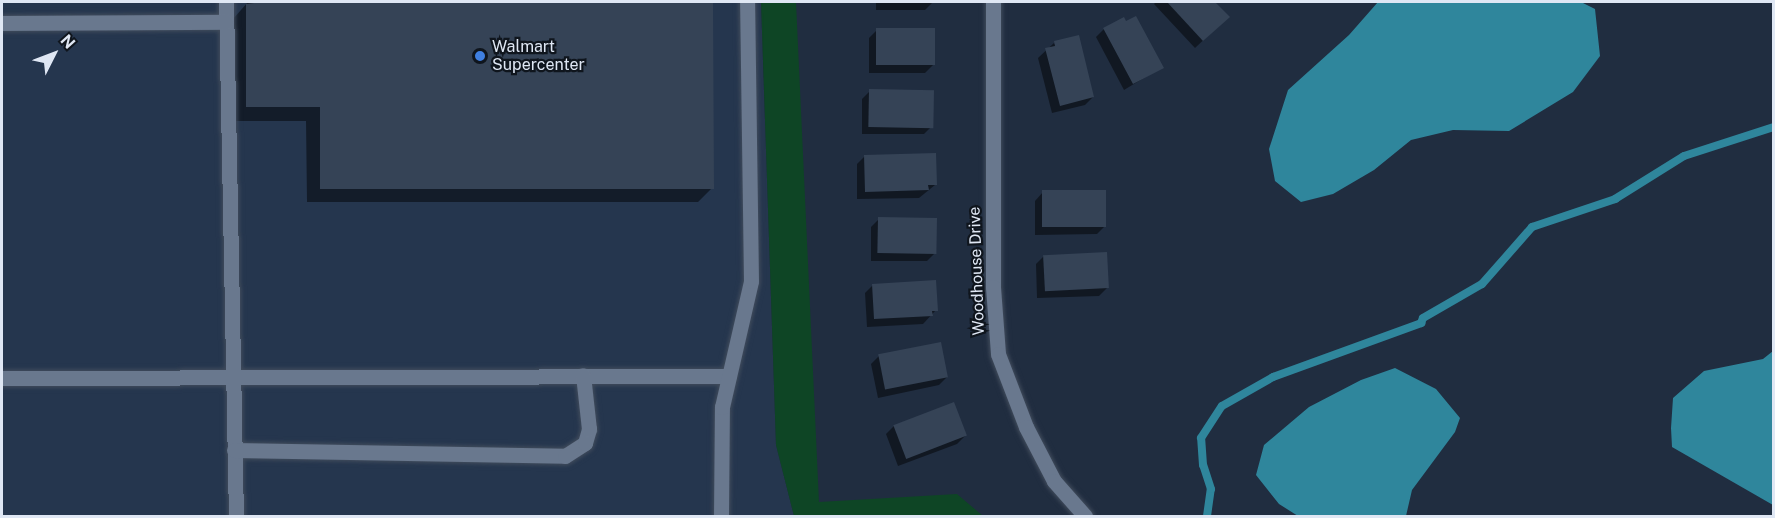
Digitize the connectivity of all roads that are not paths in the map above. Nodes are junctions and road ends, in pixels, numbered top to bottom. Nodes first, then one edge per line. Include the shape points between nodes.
1 (226, 2) edge
2 (747, 2) edge
3 (993, 2) edge
4 (226, 22) junction
5 (2, 23) edge
6 (233, 375) junction
7 (583, 375) junction
8 (729, 376) junction
9 (2, 378) edge
10 (234, 450) junction
11 (236, 516) edge
12 (721, 516) edge
13 (1085, 516) edge

1 - 4 street
2 - 8 street via 751,281
3 - 13 street, Woodhouse Drive via 993,287 998,354 1026,428 1054,481
4 - 5 street
4 - 6 street
6 - 7 street
6 - 9 street
6 - 10 street
7 - 8 street
7 - 10 street via 589,429 585,443 565,456
8 - 12 street via 722,406
10 - 11 street

